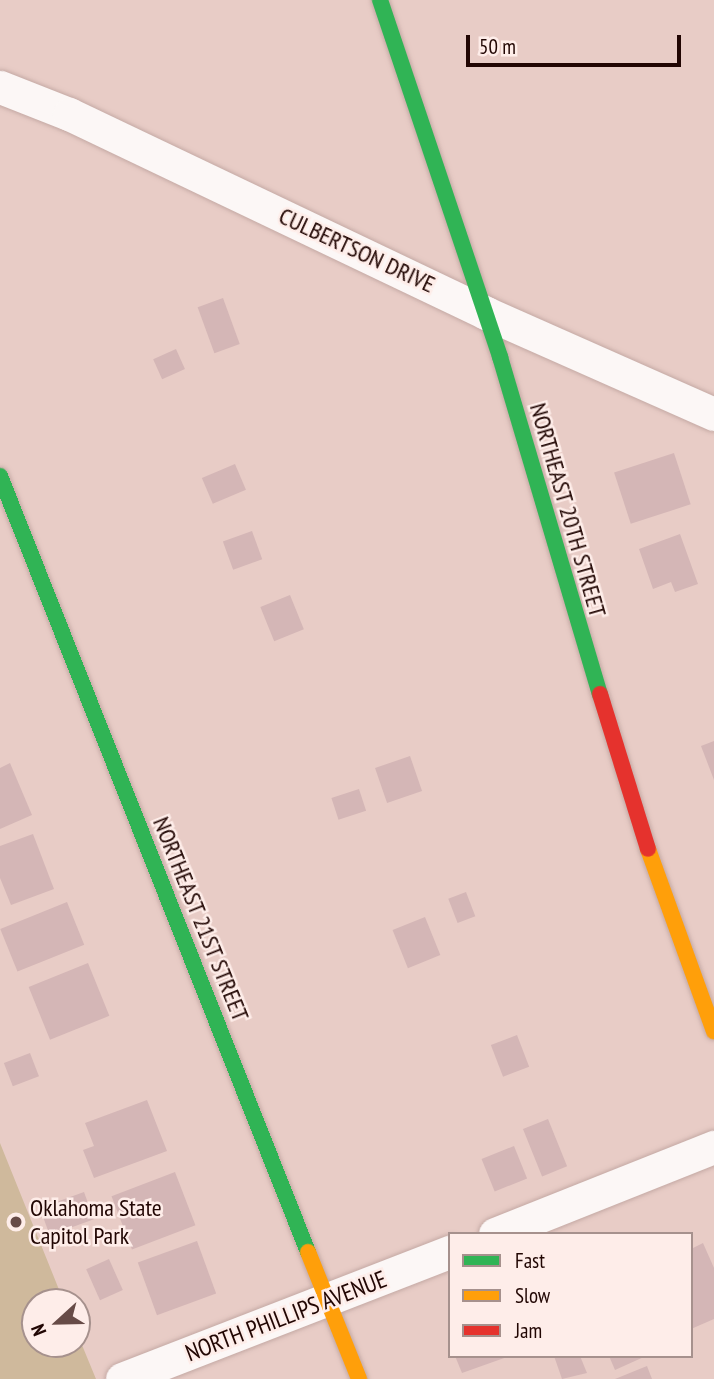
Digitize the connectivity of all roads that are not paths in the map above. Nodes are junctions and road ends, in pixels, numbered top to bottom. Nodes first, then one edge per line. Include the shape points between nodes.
1 (380, 0) edge
2 (0, 87) edge
3 (486, 313) junction
4 (714, 414) edge
5 (0, 476) edge
6 (714, 1031) edge
7 (714, 1147) edge
8 (500, 1232) edge
9 (448, 1253) edge
10 (328, 1300) junction
11 (122, 1379) edge
12 (359, 1379) edge

1 - 3 street, NORTHEAST 20TH STREET
2 - 3 street, CULBERTSON DRIVE via 92,125
3 - 4 street, CULBERTSON DRIVE
3 - 6 street, NORTHEAST 20TH STREET via 638,822
5 - 10 street, NORTHEAST 21ST STREET
7 - 8 street
9 - 10 street, NORTH PHILLIPS AVENUE
10 - 11 street, NORTH PHILLIPS AVENUE
10 - 12 street, NORTHEAST 21ST STREET

